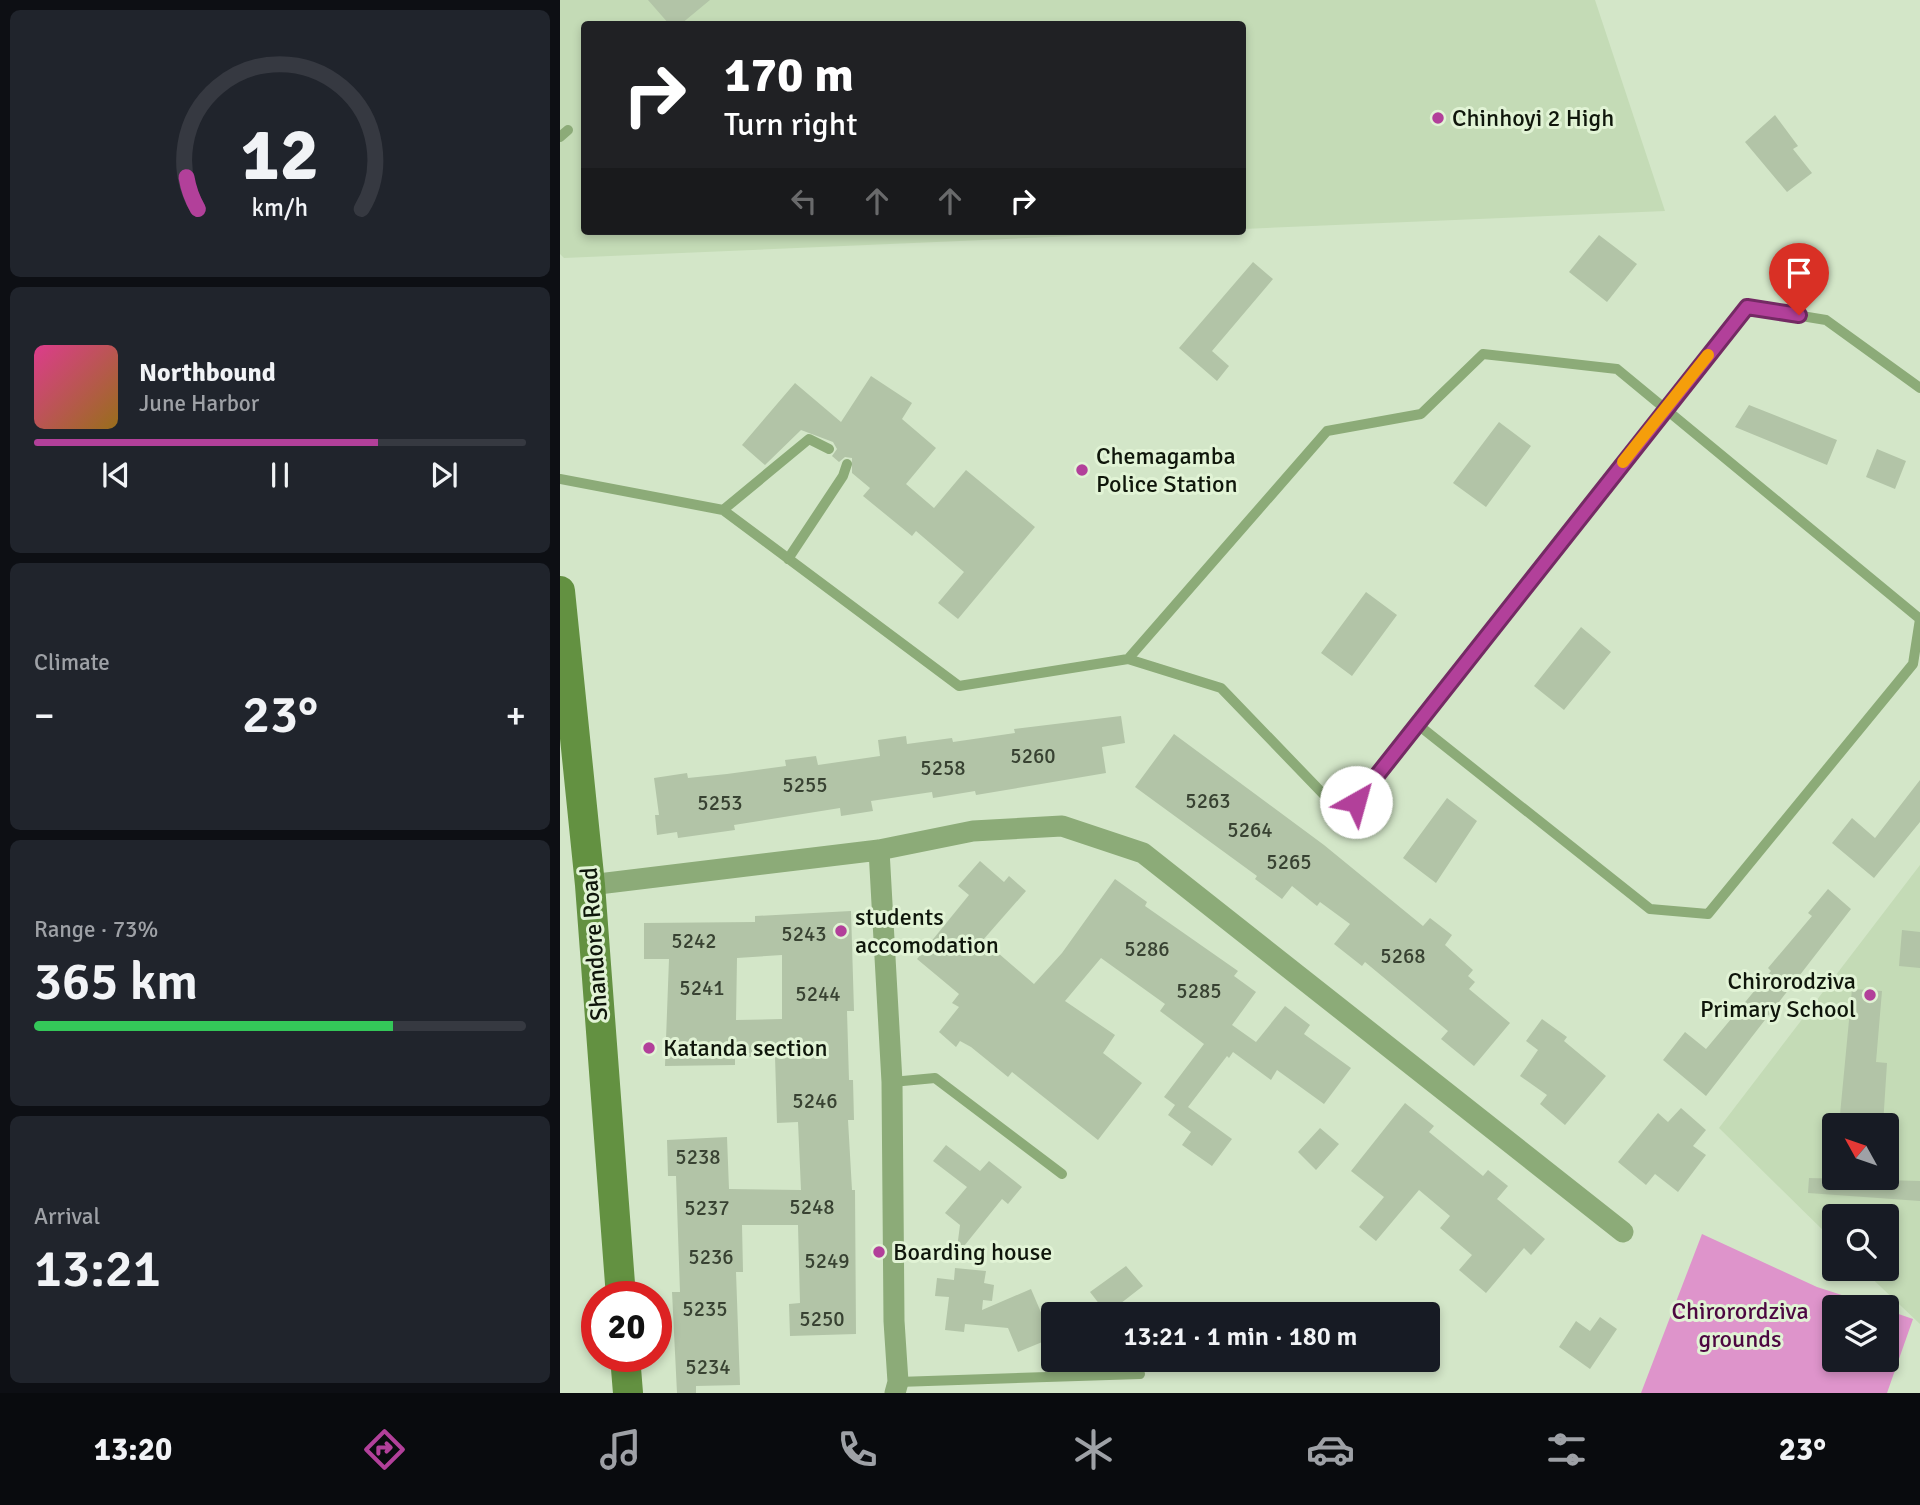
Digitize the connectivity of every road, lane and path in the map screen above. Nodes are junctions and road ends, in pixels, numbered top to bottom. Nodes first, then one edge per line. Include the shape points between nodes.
1 (1920, 388) edge
2 (1665, 408) junction
3 (829, 449) dead end
4 (847, 464) dead end
5 (560, 479) edge
6 (723, 510) junction
7 (788, 559) junction
8 (560, 591) edge
9 (1128, 659) junction
10 (1417, 724) junction
11 (879, 850) junction
12 (590, 885) junction
13 (892, 1082) junction
14 (1062, 1174) dead end
15 (1623, 1232) dead end
16 (620, 1281) edge
17 (626, 1372) edge
18 (1140, 1374) dead end
19 (897, 1387) edge
20 (628, 1393) edge

1 - 2 lane via 1826,320 1747,307
2 - 9 lane via 1617,369 1483,354 1421,414 1327,431
2 - 10 lane
2 - 10 lane via 1920,619 1913,664 1708,914 1650,909
3 - 6 lane via 809,439
4 - 7 lane
5 - 6 lane
6 - 7 lane
7 - 9 lane via 959,686
8 - 12 street, Shandore Road
9 - 10 lane via 1221,688 1329,800 1356,802
11 - 12 street
11 - 13 street
11 - 15 street via 973,831 1062,826 1143,853
12 - 16 street, Shandore Road
13 - 14 lane via 935,1078
13 - 19 street
17 - 20 street
18 - 19 lane

